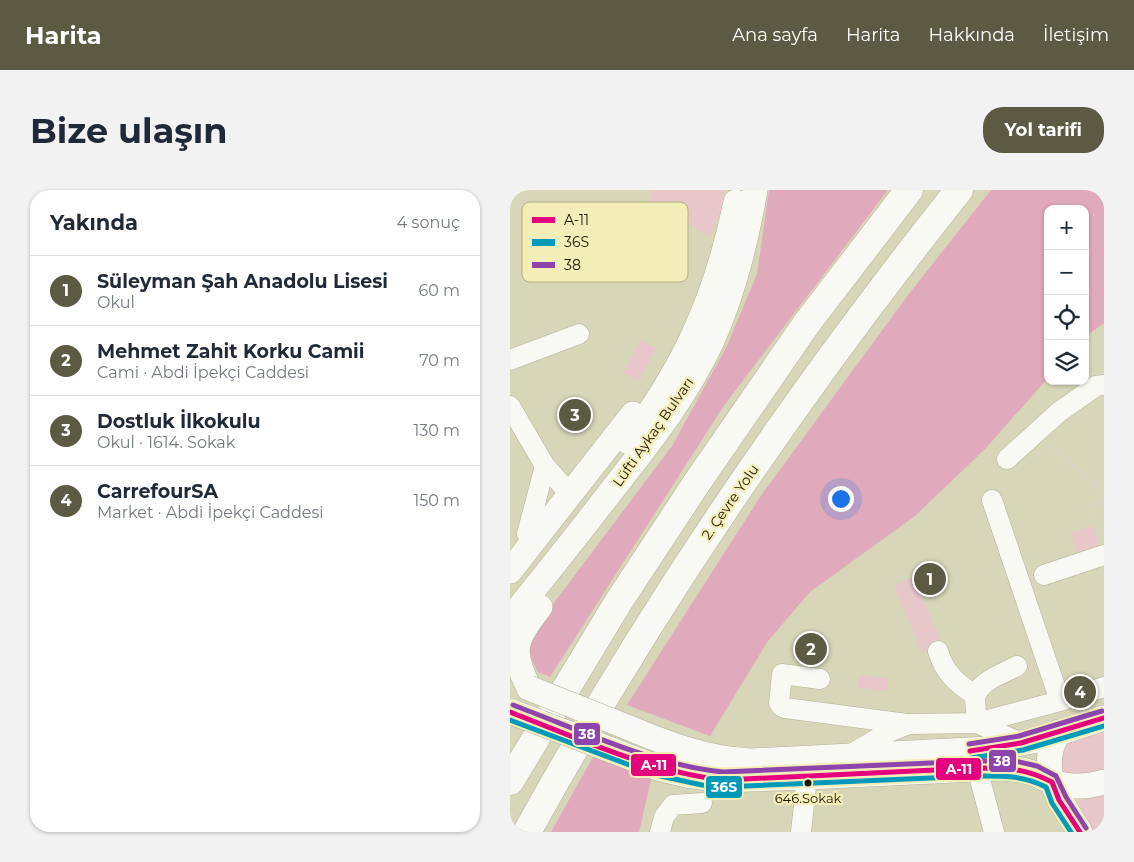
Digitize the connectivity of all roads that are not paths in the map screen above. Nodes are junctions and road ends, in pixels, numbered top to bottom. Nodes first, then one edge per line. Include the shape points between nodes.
1 (738, 190) edge
2 (755, 190) edge
3 (910, 190) edge
4 (959, 190) edge
5 (698, 325) junction
6 (579, 334) dead end
7 (510, 360) edge
8 (700, 364) junction
9 (1104, 385) edge
10 (510, 406) edge
11 (1007, 460) dead end
12 (546, 466) junction
13 (570, 494) junction
14 (992, 500) dead end
15 (527, 534) dead end
16 (1103, 550) edge
17 (510, 571) edge
18 (1044, 575) dead end
19 (510, 594) edge
20 (510, 619) edge
21 (938, 651) dead end
22 (1017, 666) dead end
23 (820, 679) dead end
24 (520, 685) edge
25 (1104, 687) edge
26 (975, 695) junction
27 (1060, 701) junction
28 (511, 712) edge
29 (1104, 718) edge
30 (977, 723) junction
31 (909, 724) junction
32 (1059, 732) junction
33 (1021, 743) junction
34 (848, 756) junction
35 (977, 768) junction
36 (808, 778) junction
37 (510, 782) edge
38 (1052, 782) junction
39 (1104, 782) edge
40 (702, 803) dead end
41 (527, 832) edge
42 (660, 832) edge
43 (801, 832) edge
44 (994, 832) edge
45 (1080, 832) edge

1 - 5 main road via 732,224
2 - 8 main road, Lüfti Aykaç Bulvarı via 726,306
3 - 37 highway via 807,323 698,481 619,601
4 - 41 highway, 2. Çevre Yolu via 854,327 696,553 606,695
5 - 13 main road via 668,369
5 - 19 main road via 647,416
6 - 7 street
8 - 20 main road, Lüfti Aykaç Bulvarı via 657,432
8 - 24 main road via 682,413 639,480 518,635 511,651
9 - 11 street via 1096,386 1059,412
10 - 12 street
12 - 13 street
12 - 15 street
13 - 17 main road
14 - 27 street
16 - 18 street
21 - 26 street via 943,665 954,679
22 - 26 street via 986,683
23 - 31 street via 782,674 779,703 785,708
24 - 34 main road, bridge via 683,749 732,760
25 - 27 street
26 - 30 street
27 - 30 street
28 - 36 main road, bridge via 658,768 723,780
29 - 32 main road
30 - 31 street
30 - 33 street
31 - 34 street via 888,732
32 - 33 main road
32 - 38 main road via 1049,752
33 - 34 main road via 983,750
35 - 36 main road
35 - 38 main road via 1014,768
35 - 44 street
36 - 43 street
38 - 39 main road via 1069,787
38 - 45 main road via 1059,800
40 - 42 street via 673,804 664,817

